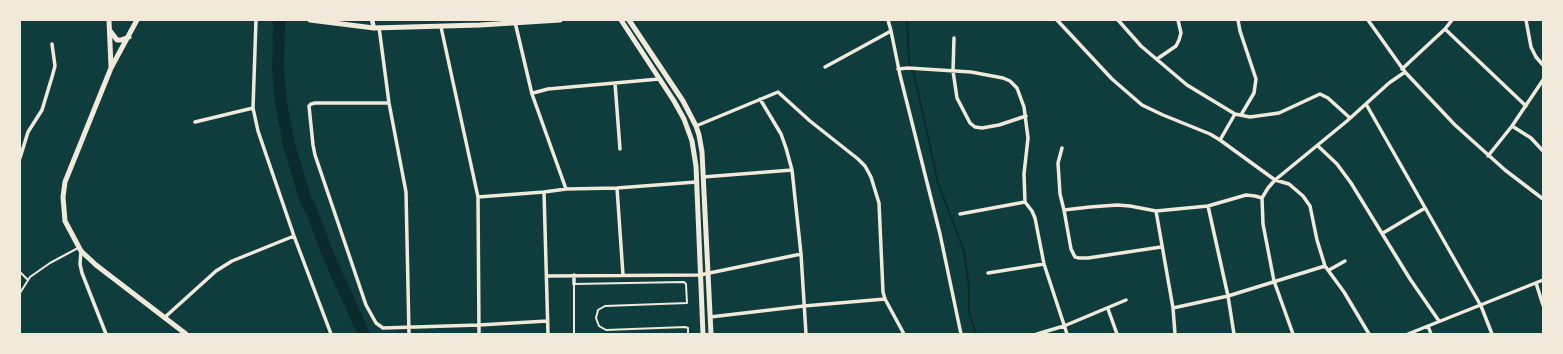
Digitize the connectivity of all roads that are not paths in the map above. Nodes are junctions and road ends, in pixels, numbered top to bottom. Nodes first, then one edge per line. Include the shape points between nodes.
1 (109, 20) edge
2 (137, 20) edge
3 (256, 20) edge
4 (310, 20) edge
5 (372, 20) edge
6 (560, 20) edge
7 (621, 20) edge
8 (629, 20) edge
9 (888, 20) edge
10 (1057, 20) edge
11 (1118, 20) edge
12 (1178, 20) edge
13 (1238, 20) edge
14 (1368, 20) edge
15 (1452, 20) edge
16 (1526, 20) edge
17 (531, 21) edge
18 (512, 22) edge
19 (459, 23) edge
20 (441, 26) junction
21 (377, 27) junction
22 (1446, 29) junction
23 (109, 30) junction
24 (891, 31) junction
25 (129, 37) junction
26 (954, 38) dead end
27 (52, 44) dead end
28 (1157, 59) junction
29 (1543, 65) edge
30 (825, 67) dead end
31 (111, 68) junction
32 (898, 69) junction
33 (1404, 70) junction
34 (953, 71) junction
35 (659, 79) junction
36 (1543, 80) edge
37 (615, 83) junction
38 (532, 94) junction
39 (760, 99) junction
40 (389, 103) junction
41 (1366, 104) junction
42 (1526, 106) junction
43 (253, 108) junction
44 (1235, 114) junction
45 (1026, 116) junction
46 (1241, 116) junction
47 (1350, 118) junction
48 (195, 122) dead end
49 (696, 126) junction
50 (1512, 126) junction
51 (1220, 140) junction
52 (1318, 146) junction
53 (1062, 148) dead end
54 (620, 149) dead end
55 (1543, 151) edge
56 (1488, 156) junction
57 (20, 158) edge
58 (792, 170) junction
59 (703, 177) junction
60 (1275, 180) junction
61 (696, 182) junction
62 (617, 188) junction
63 (566, 189) junction
64 (544, 192) junction
65 (478, 196) junction
66 (1262, 198) junction
67 (1543, 199) edge
68 (1025, 202) junction
69 (1208, 206) junction
70 (1424, 208) junction
71 (1064, 210) junction
72 (1156, 211) junction
73 (960, 214) dead end
74 (1383, 233) junction
75 (294, 236) junction
76 (1161, 247) junction
77 (80, 249) junction
78 (801, 254) junction
79 (1345, 261) dead end
80 (1044, 264) junction
81 (1325, 266) junction
82 (1329, 270) junction
83 (20, 272) edge
84 (708, 273) junction
85 (988, 273) dead end
86 (574, 275) junction
87 (623, 275) junction
88 (700, 275) junction
89 (547, 276) junction
90 (28, 280) junction
91 (1543, 280) edge
92 (1274, 281) junction
93 (1536, 283) junction
94 (574, 284) junction
95 (20, 293) edge
96 (1228, 296) junction
97 (885, 299) junction
98 (1126, 300) dead end
99 (1543, 305) edge
100 (804, 306) junction
101 (1481, 306) junction
102 (1173, 308) junction
103 (1108, 309) junction
104 (710, 317) junction
105 (164, 318) junction
106 (547, 321) junction
107 (1439, 321) junction
108 (479, 325) junction
109 (1064, 326) junction
110 (1428, 326) junction
111 (409, 327) junction
112 (106, 334) edge
113 (186, 334) edge
114 (331, 334) edge
115 (409, 334) edge
116 (479, 334) edge
117 (548, 334) edge
118 (574, 334) edge
119 (688, 334) edge
120 (703, 334) edge
121 (711, 334) edge
122 (806, 334) edge
123 (904, 334) edge
124 (961, 334) edge
125 (1036, 334) edge
126 (1067, 334) edge
127 (1117, 334) edge
128 (1175, 334) edge
129 (1234, 334) edge
130 (1293, 334) edge
131 (1370, 334) edge
132 (1408, 334) edge
133 (1430, 334) edge
134 (1492, 334) edge

1 - 23 main road
2 - 25 main road
3 - 43 street
4 - 21 main road
5 - 21 street
6 - 17 main road
7 - 35 main road
8 - 49 main road via 683,101
9 - 24 street
10 - 51 street via 1112,79 1142,105
11 - 28 street
12 - 28 street via 1180,40 1176,46
13 - 46 street via 1256,79 1254,93
14 - 33 street
15 - 22 street
16 - 29 street via 1531,47
17 - 18 main road
18 - 19 main road
18 - 38 street
19 - 20 main road
20 - 21 main road
20 - 65 street
21 - 40 street
22 - 33 street
22 - 42 street
23 - 25 main road via 117,40
23 - 31 main road
24 - 30 street
24 - 32 street
25 - 31 main road
26 - 34 street
27 - 57 street via 55,66 52,77 42,110 28,132
28 - 44 street via 1187,86
31 - 77 main road via 65,182 65,222
32 - 34 street
32 - 124 street via 940,234
33 - 41 street
33 - 56 street
34 - 45 street via 971,72 1010,81 1017,88
34 - 45 street via 958,98 965,115 975,127 999,125
35 - 37 street
35 - 61 main road via 684,119 692,141
36 - 42 street
37 - 38 street via 538,90
37 - 54 street
38 - 63 street
39 - 49 street
39 - 58 street via 781,134
39 - 97 street via 778,92 865,166 879,203 882,286
40 - 111 street via 406,192
40 - 111 street via 315,103 309,106 313,145 366,305 376,323 383,328
41 - 47 street
41 - 70 street
42 - 50 street
43 - 48 street
43 - 75 street via 258,131
44 - 46 street
44 - 51 street
45 - 68 street via 1028,138 1024,174
46 - 47 street via 1250,118 1279,113 1320,94
47 - 52 street
49 - 59 main road via 702,152
50 - 55 street via 1531,138
50 - 56 street
51 - 60 street
52 - 60 street
52 - 74 street via 1342,171
53 - 71 street via 1058,173
56 - 67 street
58 - 59 street
58 - 78 street
59 - 84 main road
60 - 66 street
60 - 81 street via 1289,184 1310,206
61 - 62 street
61 - 88 main road
62 - 63 street
62 - 87 street
63 - 64 street
64 - 65 street
64 - 89 street
65 - 108 street
66 - 69 street via 1246,195
66 - 92 street via 1263,224
68 - 73 street
68 - 80 street via 1035,218
69 - 72 street
69 - 96 street
70 - 74 street
70 - 101 street
71 - 72 street via 1117,205
71 - 76 street via 1071,249 1075,257 1088,258
72 - 76 street
74 - 107 street
75 - 105 street via 232,261 216,271
75 - 114 street
76 - 102 street
77 - 90 lane via 50,263
77 - 105 main road via 102,271
77 - 112 street via 82,272
78 - 84 street
78 - 100 street
79 - 82 street
80 - 85 street
80 - 109 street
81 - 82 street
81 - 92 street
82 - 131 street
83 - 90 lane
84 - 88 street
84 - 104 main road
86 - 87 street
86 - 89 street
86 - 94 street
87 - 88 street
88 - 120 main road
89 - 106 street
90 - 95 lane
91 - 93 street
92 - 96 street
92 - 130 street
93 - 99 street
93 - 101 street
94 - 118 lane
94 - 119 lane via 684,282 687,303 605,306 598,310 596,318 599,326 606,330 685,327 688,328
96 - 102 street
96 - 129 street
97 - 100 street
97 - 123 street
98 - 103 street
100 - 104 street
100 - 122 street
101 - 107 street
101 - 134 street
102 - 128 street
103 - 109 street
103 - 127 street
104 - 121 main road
105 - 113 main road
106 - 108 street
106 - 117 street
107 - 110 street
108 - 111 street
108 - 116 street
109 - 125 street
109 - 126 street
110 - 132 street
110 - 133 street
111 - 115 street

